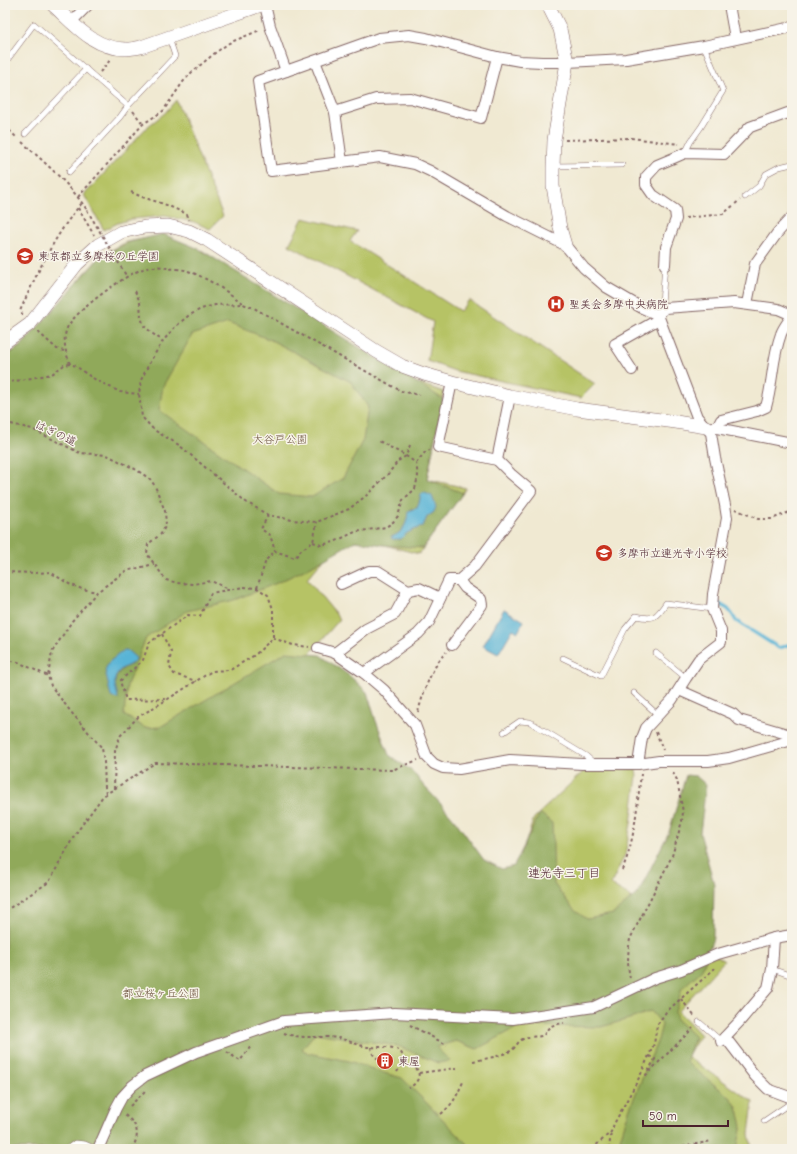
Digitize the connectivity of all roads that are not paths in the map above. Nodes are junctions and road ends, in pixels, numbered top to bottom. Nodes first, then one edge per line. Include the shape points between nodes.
1 (53, 5) edge
2 (88, 5) edge
3 (261, 5) edge
4 (264, 5) edge
5 (548, 5) edge
6 (729, 5) edge
7 (72, 22) junction
8 (792, 27) edge
9 (169, 37) junction
10 (735, 38) junction
11 (704, 46) junction
12 (497, 56) junction
13 (315, 61) junction
14 (567, 62) junction
15 (5, 63) edge
16 (86, 69) junction
17 (286, 71) junction
18 (128, 106) junction
19 (335, 112) junction
20 (792, 113) edge
21 (25, 134) dead end
22 (686, 149) junction
23 (342, 162) junction
24 (792, 164) edge
25 (622, 165) dead end
26 (553, 166) junction
27 (69, 172) dead end
28 (745, 197) road end
29 (792, 217) edge
30 (565, 245) junction
31 (664, 265) joint
32 (747, 304) junction
33 (792, 316) edge
34 (658, 317) junction
35 (5, 342) edge
36 (632, 370) dead end
37 (452, 382) junction
38 (510, 396) junction
39 (712, 427) junction
40 (792, 444) edge
41 (497, 460) junction
42 (459, 580) junction
43 (342, 584) dead end
44 (408, 590) junction
45 (440, 598) junction
46 (712, 609) junction
47 (452, 645) road end
48 (318, 648) road end
49 (335, 652) junction
50 (656, 653) dead end
51 (563, 658) dead end
52 (364, 672) junction
53 (686, 678) junction
54 (679, 690) junction
55 (634, 694) dead end
56 (655, 718) junction
57 (504, 732) dead end
58 (792, 739) edge
59 (594, 763) junction
60 (641, 763) junction
61 (792, 935) edge
62 (774, 938) junction
63 (772, 969) junction
64 (792, 976) edge
65 (699, 1022) road end
66 (723, 1039) junction
67 (792, 1098) edge
68 (792, 1102) edge
69 (764, 1121) dead end
70 (67, 1149) edge
71 (97, 1149) edge

1 - 7 street
2 - 7 street
3 - 9 street
4 - 17 street
5 - 14 street via 560,29
6 - 10 street
7 - 9 street via 98,43 112,48 141,47
8 - 10 street
9 - 18 lane via 175,56
10 - 11 street
11 - 14 street via 626,59
11 - 22 lane via 723,91
12 - 13 street via 409,35 379,38
12 - 14 street via 520,61
12 - 19 street via 481,118 410,98 376,99
13 - 17 street
13 - 19 street
14 - 26 street via 554,140
15 - 16 lane via 34,24
16 - 18 lane
16 - 21 lane
17 - 23 street via 258,81 271,172
18 - 27 lane
19 - 23 street
20 - 22 street via 750,127 724,154
22 - 31 street via 676,158 657,165 646,177 646,184 653,195 675,210 676,219 666,247
23 - 30 street via 380,157 415,164 506,216
24 - 28 lane via 778,167 766,174 759,186
25 - 26 lane
26 - 30 street via 553,186
29 - 32 street via 755,264
30 - 34 street via 584,268 606,287
31 - 34 lane via 662,304
32 - 33 street via 778,309
32 - 34 street via 666,308
33 - 39 street via 781,333 766,407 721,420
34 - 36 street via 615,344
34 - 39 street via 696,417
35 - 37 street via 30,324 77,264 98,245 121,232 145,226 168,226 189,231 207,240 402,366
37 - 38 street
37 - 41 street via 438,448
38 - 39 street via 577,409
38 - 41 street
39 - 40 street
39 - 46 street via 715,458 727,518
41 - 42 street via 531,491 475,566
42 - 45 street via 449,580
42 - 47 street via 465,588 481,599 482,605
43 - 44 street via 369,571 378,571
44 - 45 street via 419,588
44 - 49 street via 395,614 366,629
45 - 52 street via 429,622 418,634
46 - 51 lane via 666,603 658,615 648,618 636,616 625,629 601,676
46 - 53 street via 721,631 721,642 699,659
48 - 49 street
49 - 52 street
50 - 53 lane
52 - 59 street via 384,690 415,726 427,757 443,768 459,769 510,760
53 - 54 street
54 - 56 street
54 - 58 street via 732,714 739,720 787,734
55 - 56 lane
56 - 60 street via 646,728 642,738
57 - 59 lane via 520,721 530,722
58 - 60 street via 729,758
59 - 60 street
61 - 62 street
62 - 63 street
62 - 71 street via 718,954 655,978 594,1007 513,1019 394,1013 284,1021 270,1025 196,1052 145,1076 122,1097 120,1111
63 - 64 lane
63 - 66 street via 768,988
65 - 66 lane
66 - 67 street via 768,1089
68 - 69 lane
70 - 71 lane via 75,1143

